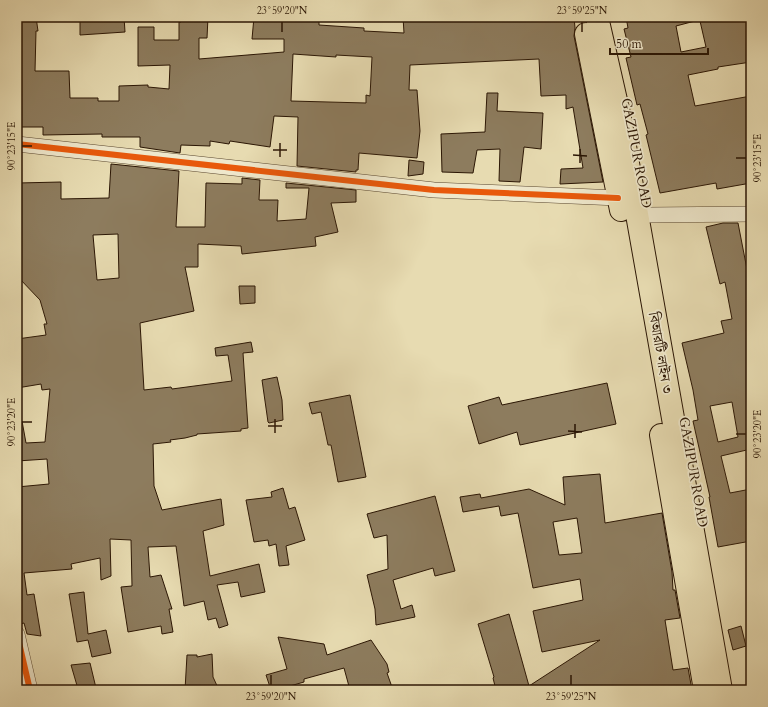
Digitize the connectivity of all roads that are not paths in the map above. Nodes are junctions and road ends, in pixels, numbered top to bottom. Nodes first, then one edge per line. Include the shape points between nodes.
1 (583, 17) edge
2 (597, 17) edge
3 (611, 17) edge
4 (17, 144) edge
5 (618, 198) junction
6 (751, 214) edge
7 (649, 215) junction
8 (17, 634) edge
9 (30, 690) edge
10 (705, 690) edge
11 (721, 690) edge
12 (735, 690) edge

1 - 5 main road, GAZIPUR ROAD
2 - 11 main road, বিআরটি লাইন ৩ via 620,118
3 - 7 main road, GAZIPUR ROAD
4 - 5 street via 434,190
5 - 10 main road, GAZIPUR ROAD via 629,248
6 - 7 street
7 - 12 main road, GAZIPUR ROAD
8 - 9 street

